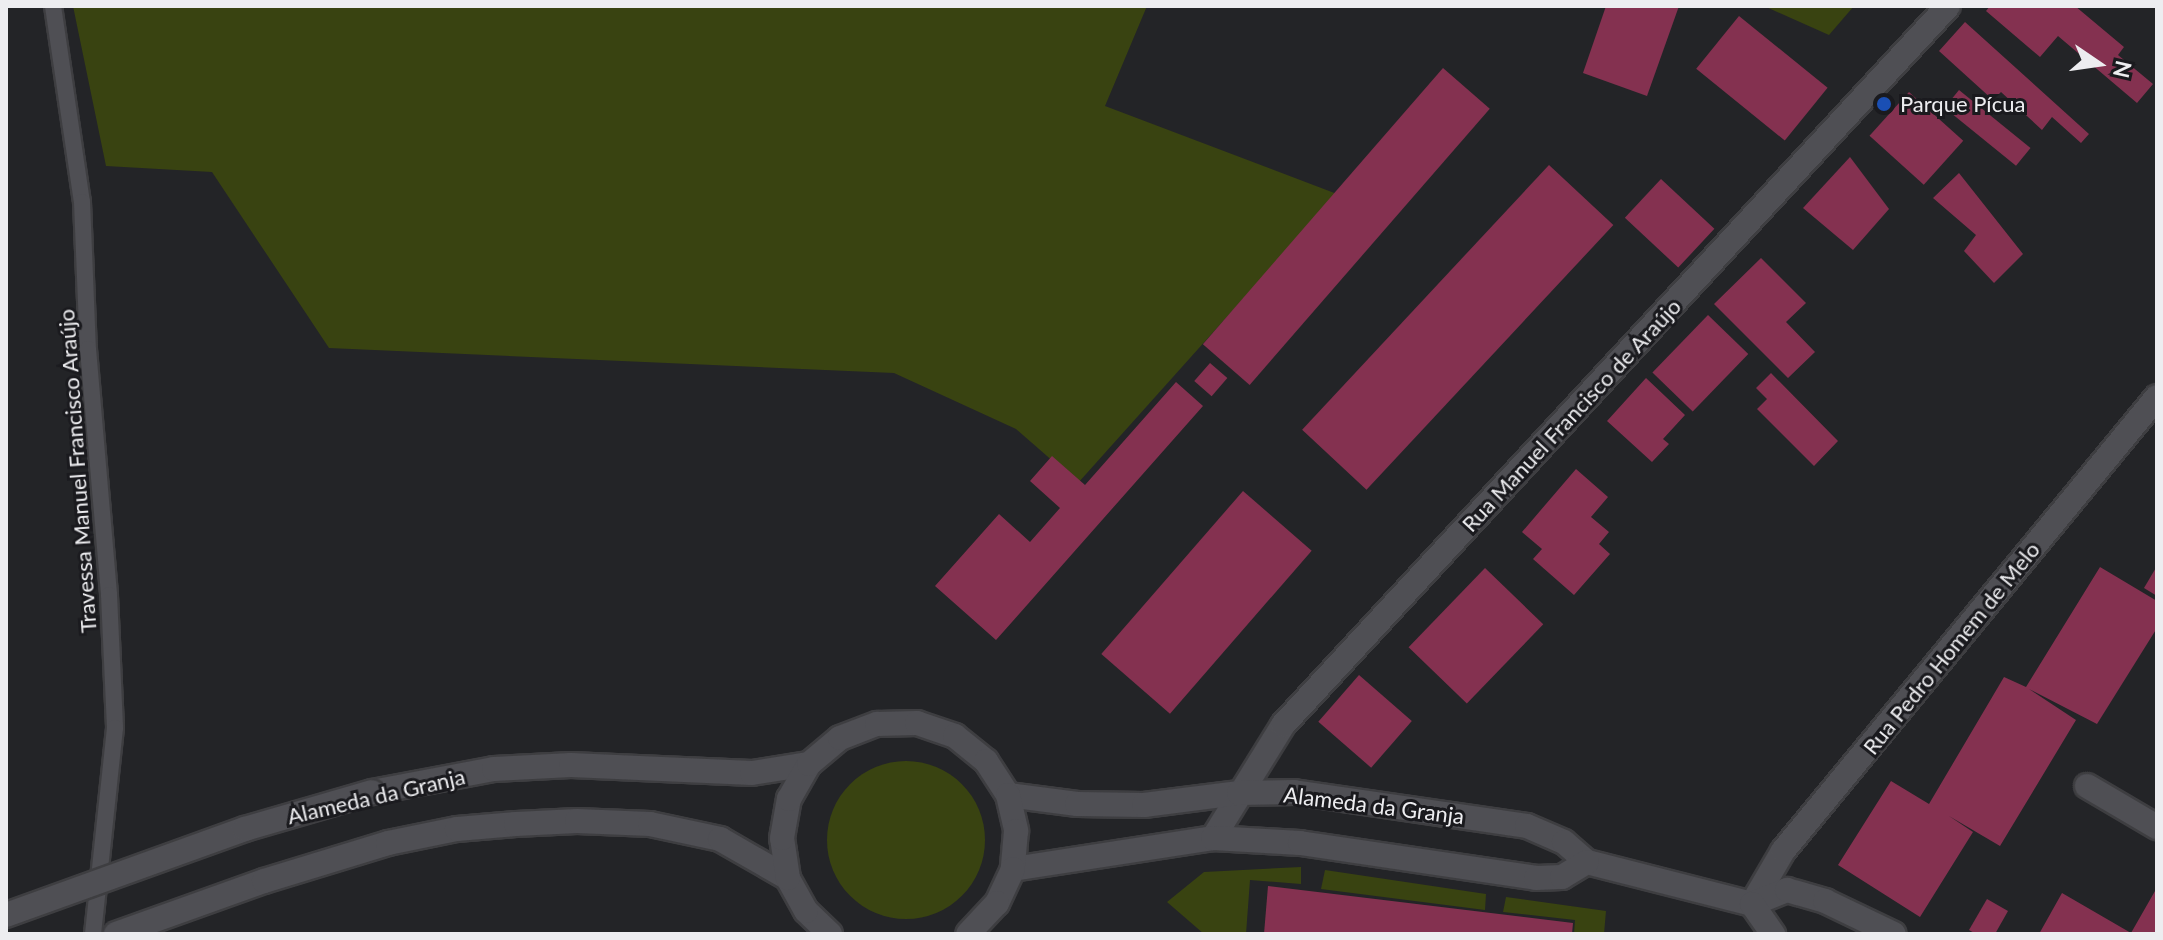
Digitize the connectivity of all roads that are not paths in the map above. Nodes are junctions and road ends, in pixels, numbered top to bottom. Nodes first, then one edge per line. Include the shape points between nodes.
1 (53, 6) edge
2 (1948, 6) edge
3 (2157, 397) edge
4 (809, 764) junction
5 (2087, 786) dead end
6 (1239, 793) junction
7 (1008, 795) junction
8 (2157, 827) edge
9 (1213, 838) junction
10 (1587, 862) junction
11 (1013, 869) junction
12 (788, 878) junction
13 (1752, 904) junction
14 (6, 915) edge
15 (93, 934) edge
16 (116, 934) edge
17 (830, 934) edge
18 (968, 934) edge
19 (1773, 934) edge
20 (1894, 934) edge

1 - 15 lane, Travessa Manuel Francisco Araújo via 82,202 114,699
2 - 6 street, Rua Manuel Francisco de Araújo via 1292,715
3 - 13 street, Rua Pedro Homem de Melo via 1783,851
4 - 7 street via 840,738 877,724 917,723 955,736 986,761
4 - 12 street via 786,812 782,838
4 - 14 street, Alameda da Granja, bridge via 752,773 585,766 494,769 372,792 245,829
5 - 8 street
6 - 7 street, Alameda da Granja via 1144,805
6 - 9 street, Rua Manuel Francisco de Araújo
6 - 10 street, Alameda da Granja via 1294,792 1527,826 1564,842
7 - 11 street via 1016,831
9 - 10 street via 1300,843 1536,878 1562,877
9 - 11 street
10 - 13 street, Alameda da Granja
11 - 18 street via 997,903
12 - 16 street via 720,839 650,824 516,824 388,843
12 - 17 street via 806,911
13 - 19 street
13 - 20 street via 1787,890 1825,901

